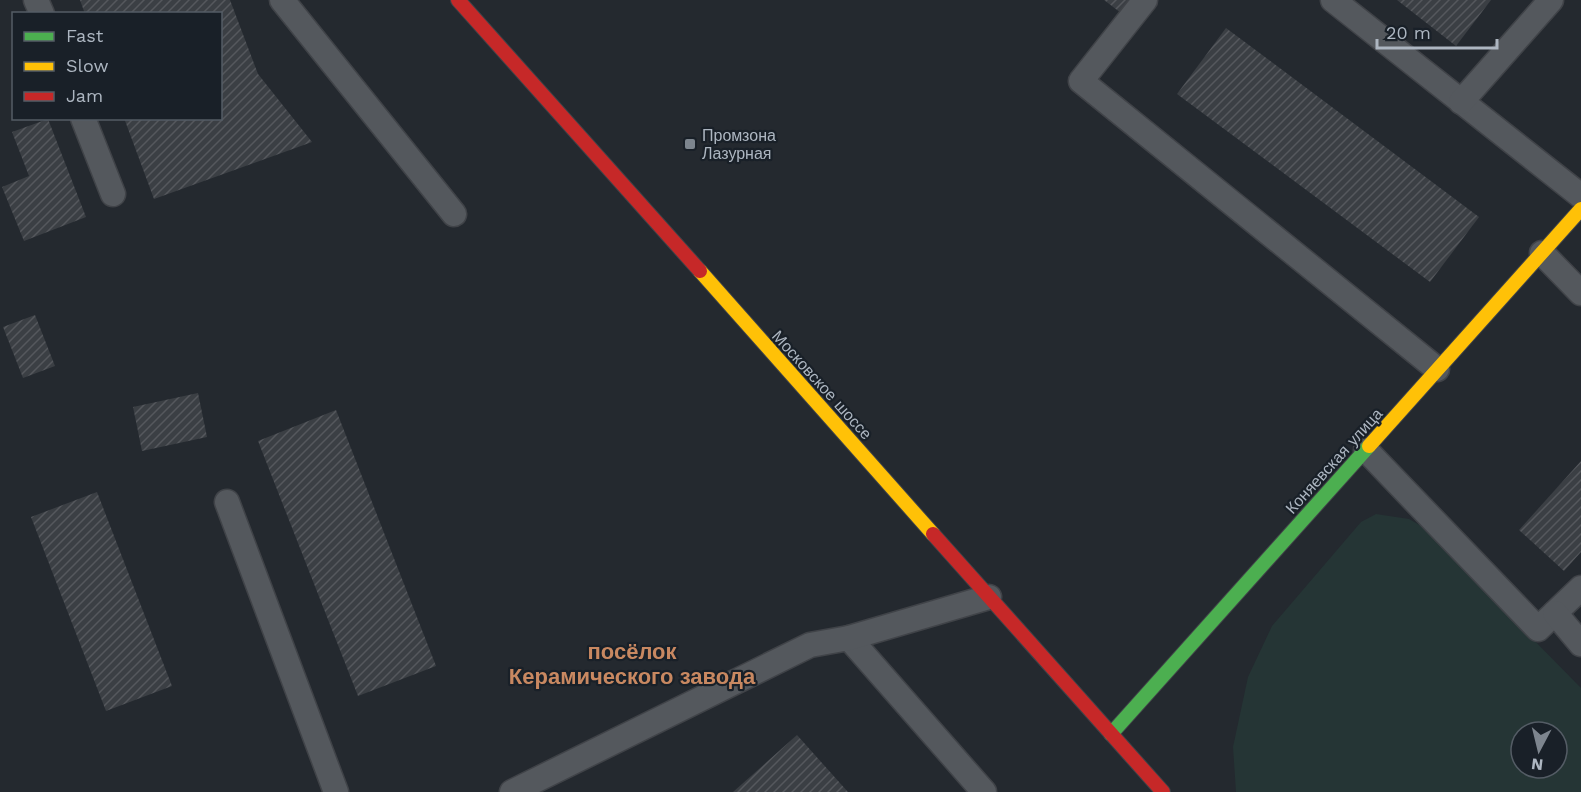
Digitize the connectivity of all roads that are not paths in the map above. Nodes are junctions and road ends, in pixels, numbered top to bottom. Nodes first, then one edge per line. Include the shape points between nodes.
1 (282, 0) edge
2 (458, 0) edge
3 (1145, 0) edge
4 (1333, 0) edge
5 (1551, 0) edge
6 (1461, 102) junction
7 (84, 120) edge
8 (113, 194) dead end
9 (1581, 196) edge
10 (1581, 209) edge
11 (454, 214) dead end
12 (1542, 253) junction
13 (1581, 293) edge
14 (1437, 369) junction
15 (1366, 450) junction
16 (227, 502) dead end
17 (1581, 588) edge
18 (989, 597) junction
19 (1555, 613) junction
20 (849, 638) junction
21 (1581, 644) edge
22 (1111, 734) junction
23 (336, 792) edge
24 (512, 792) edge
25 (984, 792) edge
26 (1163, 792) edge

1 - 11 lane
2 - 18 main road, Московское шоссе
3 - 14 lane via 1081,81
4 - 6 lane
5 - 6 lane
6 - 9 lane
7 - 8 lane
10 - 12 main road, Коняевская улица
12 - 13 lane
12 - 14 main road, Коняевская улица
14 - 15 main road, Коняевская улица
15 - 19 lane via 1538,629
15 - 22 main road, Коняевская улица
16 - 23 lane
17 - 19 lane
18 - 20 lane
18 - 22 main road, Московское шоссе
19 - 21 lane
20 - 24 lane via 810,645
20 - 25 lane
22 - 26 main road, Московское шоссе

